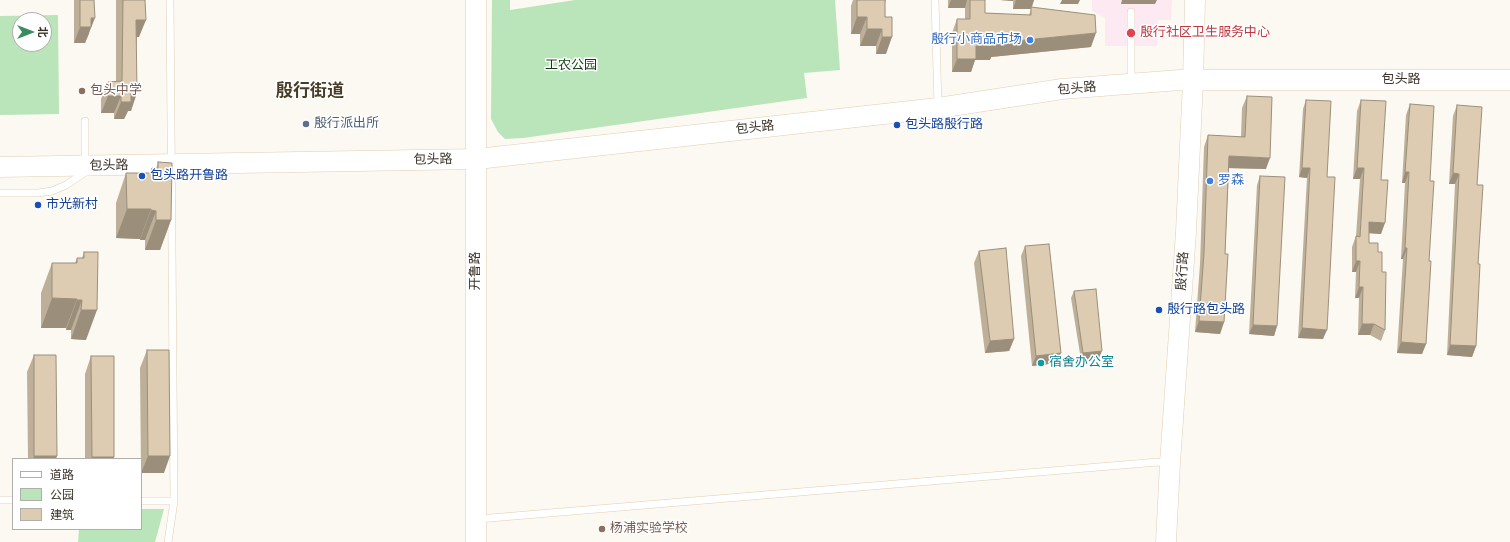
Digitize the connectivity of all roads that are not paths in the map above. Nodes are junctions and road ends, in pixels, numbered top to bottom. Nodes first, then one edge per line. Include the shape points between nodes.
1 (170, 0) edge
2 (476, 0) edge
3 (935, 0) edge
4 (1184, 0) edge
5 (1195, 0) edge
6 (1132, 12) dead end
7 (1187, 80) junction
8 (1510, 80) edge
9 (1131, 84) junction
10 (938, 108) junction
11 (85, 121) dead end
12 (477, 159) junction
13 (172, 165) junction
14 (94, 166) junction
15 (0, 167) edge
16 (0, 193) edge
17 (1164, 463) junction
18 (0, 500) edge
19 (12, 500) edge
20 (142, 501) edge
21 (174, 501) junction
22 (476, 520) junction
23 (168, 542) edge
24 (476, 542) edge
25 (1154, 542) edge
26 (1166, 542) edge

1 - 13 lane
2 - 12 street, 开鲁路
3 - 10 lane
4 - 7 street, 殷行路
5 - 7 street, 殷行路
6 - 9 lane
7 - 8 street, 包头路
7 - 9 street, 包头路
7 - 17 street, 殷行路 via 1186,232
9 - 10 street, 包头路 via 1062,90
10 - 12 street, 包头路
11 - 14 lane
12 - 13 street, 包头路
12 - 22 street, 开鲁路
13 - 14 street, 包头路
13 - 21 lane
14 - 15 street, 包头路
14 - 16 lane via 66,185 52,191
17 - 22 lane
17 - 25 street, 殷行路
17 - 26 street, 殷行路
18 - 19 lane
20 - 21 lane
21 - 23 lane
22 - 24 street, 开鲁路

